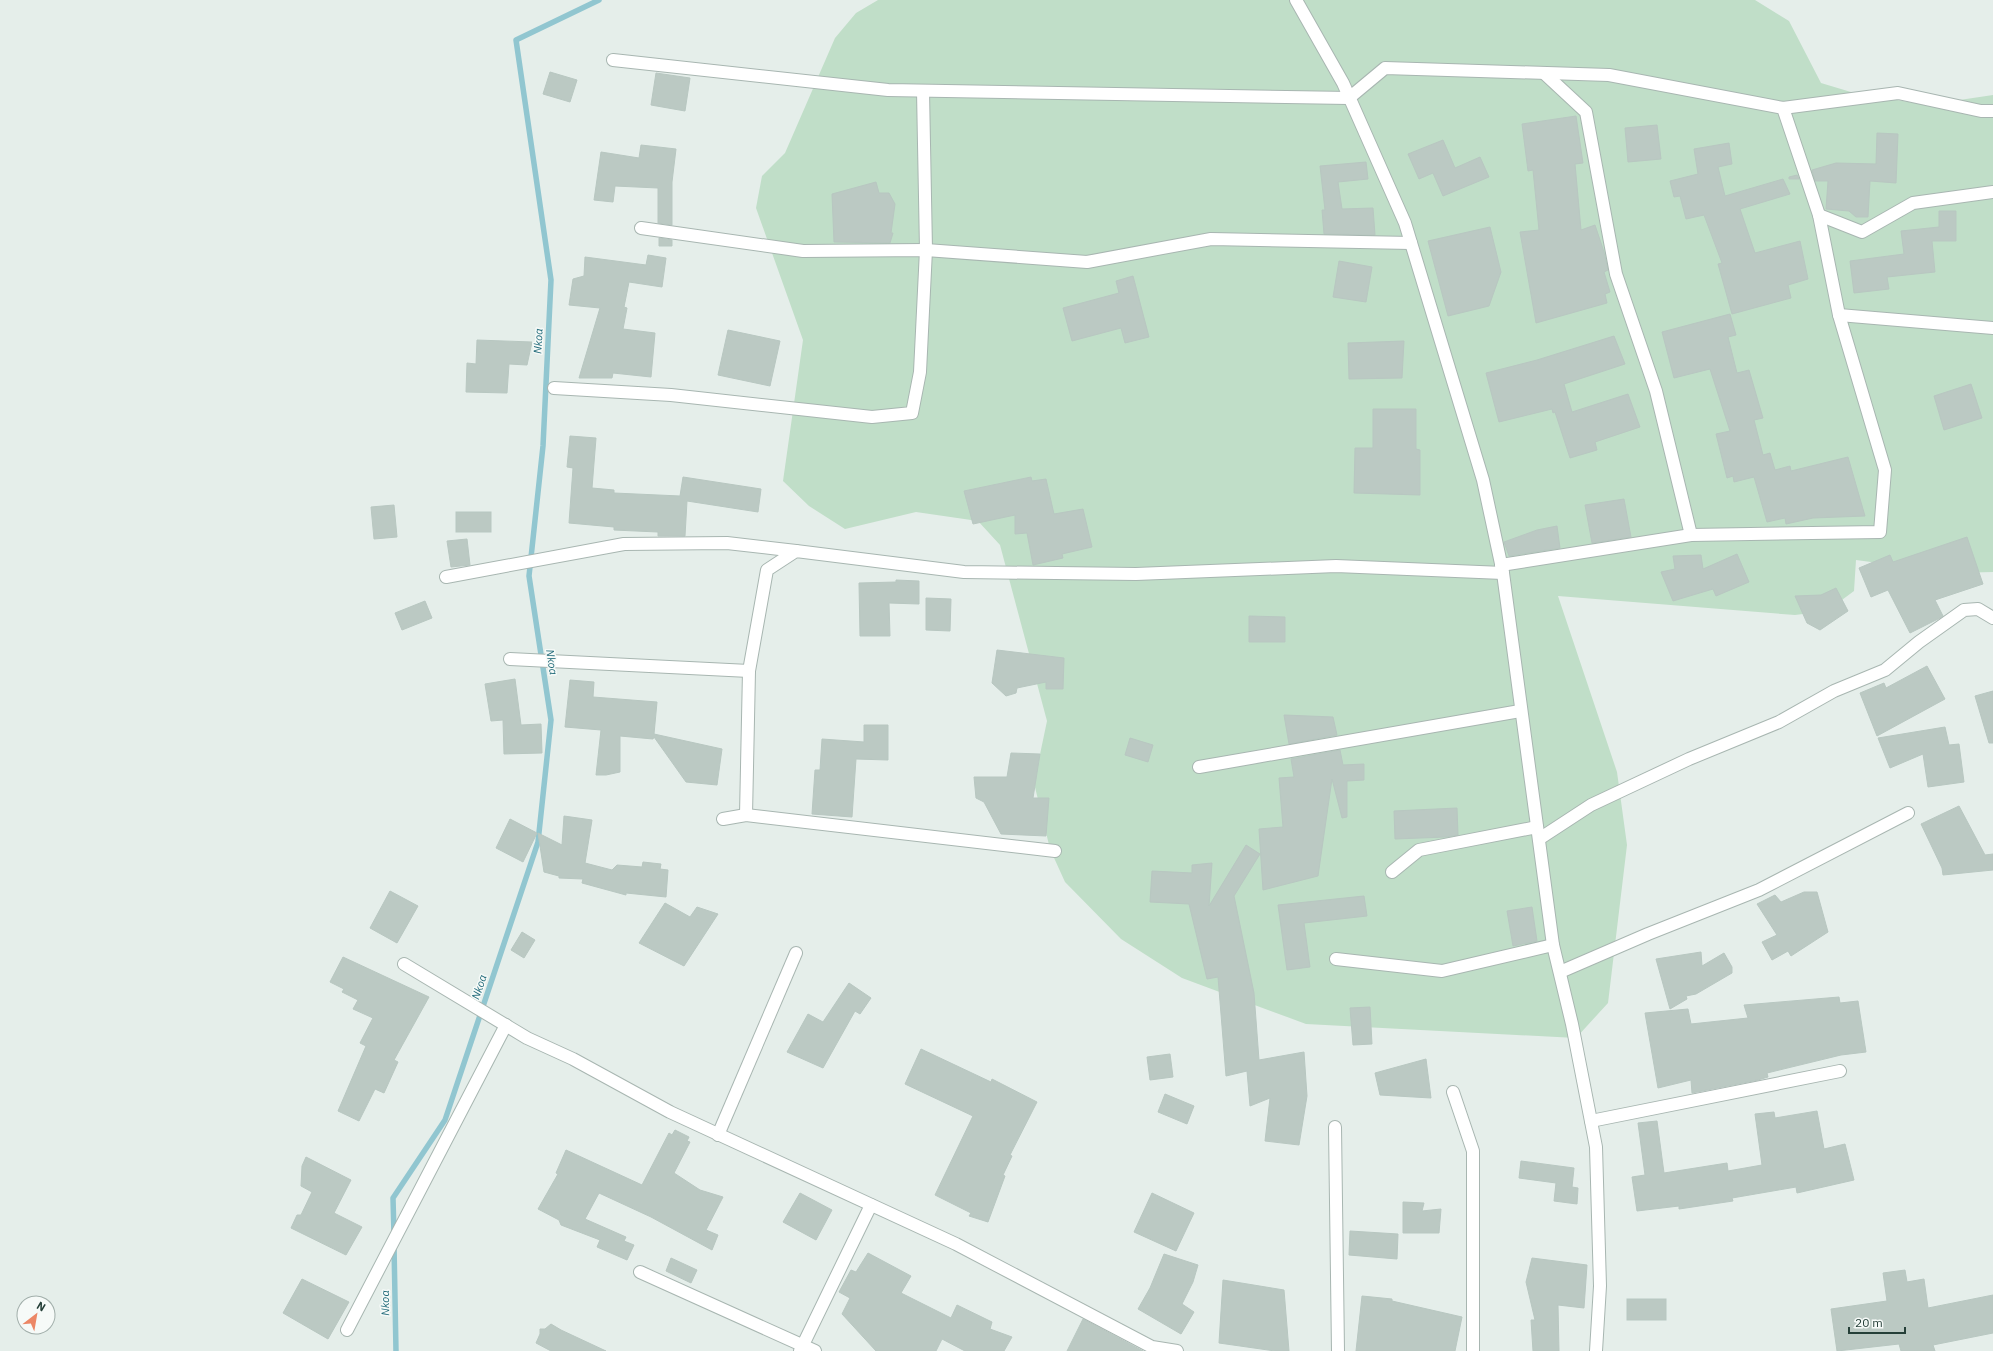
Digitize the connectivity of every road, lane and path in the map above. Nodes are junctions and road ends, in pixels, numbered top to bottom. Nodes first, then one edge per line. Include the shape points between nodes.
1 (1296, 0) edge
2 (613, 60) dead end
3 (1544, 73) junction
4 (923, 91) junction
5 (1349, 98) junction
6 (1783, 108) junction
7 (1993, 111) edge
8 (1993, 192) edge
9 (1819, 215) junction
10 (642, 228) dead end
11 (1411, 243) junction
12 (926, 250) junction
13 (1839, 315) junction
14 (1993, 328) edge
15 (554, 388) dead end
16 (1691, 535) junction
17 (796, 551) junction
18 (1502, 569) junction
19 (446, 577) dead end
20 (1991, 613) edge
21 (510, 659) dead end
22 (749, 671) junction
23 (1520, 711) junction
24 (1199, 767) dead end
25 (1908, 813) dead end
26 (746, 815) junction
27 (723, 819) dead end
28 (1538, 833) junction
29 (1055, 851) dead end
30 (1392, 872) dead end
31 (1553, 945) junction
32 (796, 953) dead end
33 (1336, 959) dead end
34 (404, 964) dead end
35 (1560, 972) junction
36 (506, 1025) junction
37 (1840, 1071) dead end
38 (1454, 1092) dead end
39 (1591, 1121) junction
40 (1335, 1128) dead end
41 (718, 1135) junction
42 (871, 1205) junction
43 (640, 1272) dead end
44 (347, 1330) dead end
45 (801, 1348) edge
46 (815, 1351) edge
47 (1177, 1351) edge
48 (1338, 1351) edge
49 (1473, 1351) edge
50 (1596, 1351) edge

1 - 5 street
2 - 4 street via 888,90
3 - 5 street via 1385,68
3 - 6 street via 1609,75
3 - 16 street via 1586,112 1616,274 1656,391
4 - 5 street
4 - 12 street
5 - 11 street via 1405,222
6 - 7 street via 1898,93 1981,111
6 - 9 street
8 - 9 street via 1912,203 1862,232
9 - 13 street
10 - 12 street via 803,251
11 - 12 street via 1211,239 1087,262
11 - 18 street via 1483,480
12 - 15 street via 920,372 912,413 872,417 672,395
13 - 14 street
13 - 16 street via 1885,470 1880,532
16 - 18 street
17 - 18 street via 964,572 1136,574 1336,566
17 - 19 street via 727,543 624,544
17 - 22 street via 767,570
18 - 23 street
20 - 28 street via 1978,608 1964,610 1885,670 1834,691 1779,722 1689,759 1591,805
21 - 22 street
22 - 26 street
23 - 24 street
23 - 28 street
25 - 35 street via 1759,890
26 - 27 street
26 - 29 street
28 - 30 street via 1419,850
28 - 31 street
31 - 33 street via 1442,971
31 - 35 street
32 - 41 street
34 - 36 street
35 - 39 street
36 - 41 street
36 - 44 street
37 - 39 street
38 - 49 street via 1473,1151
39 - 50 street via 1596,1147 1600,1286
40 - 48 street
41 - 42 street
42 - 45 street
42 - 47 street via 956,1244 1152,1347
43 - 45 street
45 - 46 street

